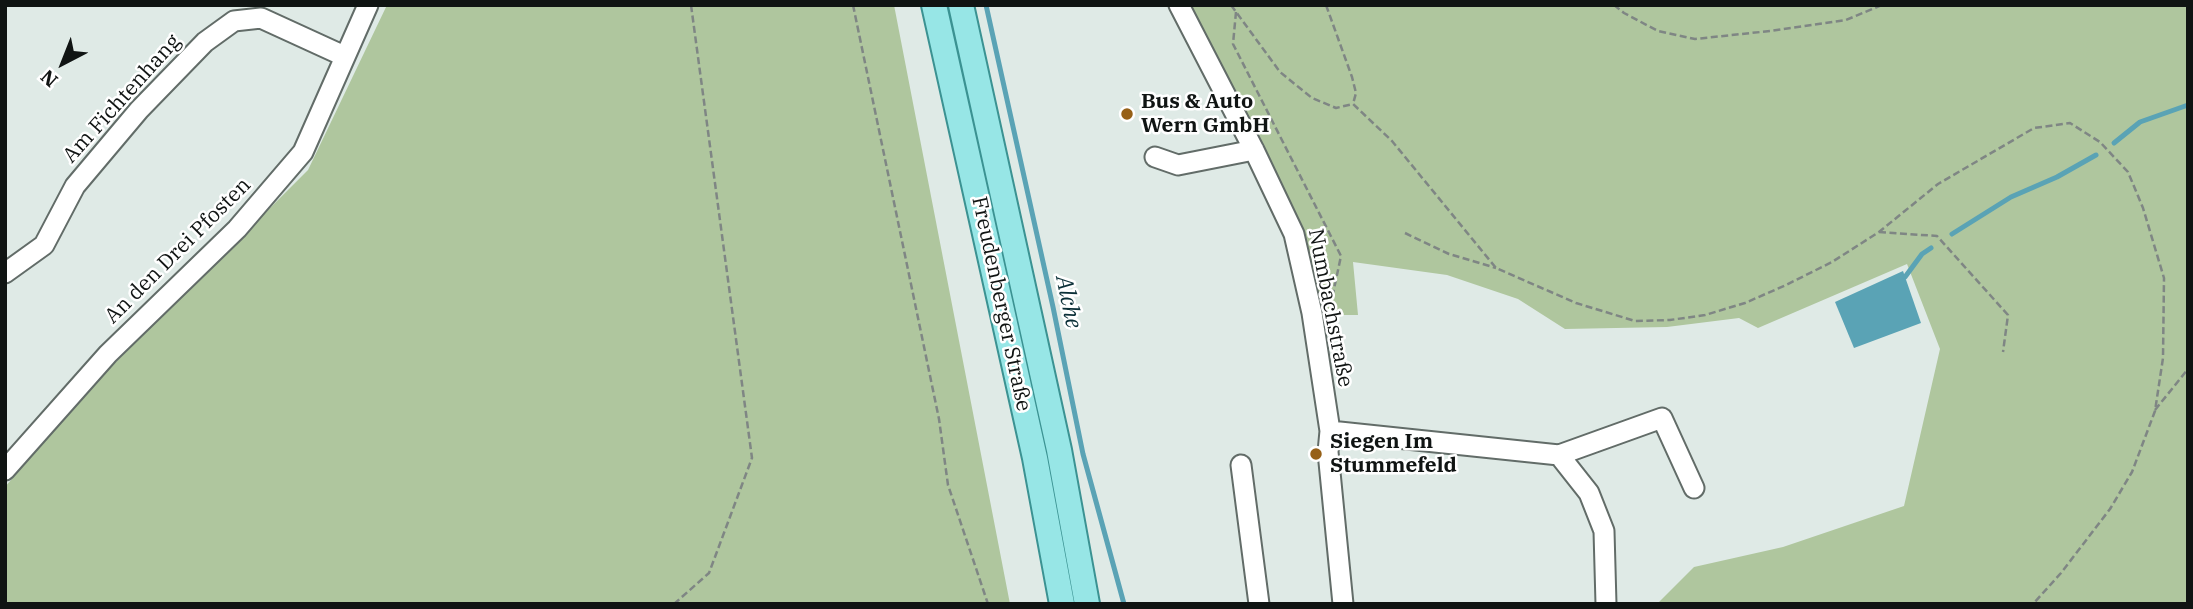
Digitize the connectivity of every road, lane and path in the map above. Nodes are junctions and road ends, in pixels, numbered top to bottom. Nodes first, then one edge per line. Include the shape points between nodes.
1 (368, 5) edge
2 (691, 5) edge
3 (853, 5) edge
4 (934, 5) edge
5 (961, 5) edge
6 (1179, 5) edge
7 (1231, 5) edge
8 (1326, 5) edge
9 (1614, 5) edge
10 (1882, 5) edge
11 (1236, 12) junction
12 (344, 56) junction
13 (1353, 104) junction
14 (1254, 150) junction
15 (1157, 164) dead end
16 (1879, 232) junction
17 (1405, 233) dead end
18 (1496, 268) junction
19 (5, 272) edge
20 (1311, 313) junction
21 (2003, 352) dead end
22 (2188, 369) edge
23 (2155, 411) junction
24 (1330, 431) junction
25 (1559, 455) junction
26 (1241, 465) dead end
27 (5, 470) edge
28 (1694, 488) dead end
29 (674, 604) edge
30 (988, 604) edge
31 (1062, 604) edge
32 (1087, 604) edge
33 (1259, 604) edge
34 (1343, 604) edge
35 (1606, 604) edge
36 (2033, 604) edge

1 - 12 street, An den Drei Pfosten
2 - 29 path via 752,458 709,573
3 - 30 path via 939,419 948,485
4 - 31 main road, Freudenberger Straße via 1035,458
5 - 32 main road, Freudenberger Straße via 1059,450
6 - 14 street, Numbachstraße
7 - 11 path
8 - 13 path via 1352,76
9 - 10 path via 1658,31 1695,39 1846,20
11 - 13 path via 1280,72 1312,98 1336,108
11 - 20 path via 1233,44 1342,256 1331,303
12 - 19 street, Am Fichtenhang via 261,18 234,21 205,42 139,110 75,186 44,245
12 - 27 street, An den Drei Pfosten via 303,152 237,229 108,354
13 - 18 path via 1392,141
14 - 15 street via 1178,165
14 - 20 street, Numbachstraße via 1294,234
16 - 18 path via 1832,262 1745,303 1670,320 1635,321 1576,303
16 - 21 path via 1937,236 2008,314
16 - 23 path via 1938,184 2034,128 2070,123 2101,142 2128,172 2164,278 2163,358
17 - 18 path via 1449,254
20 - 24 street, Numbachstraße
22 - 23 path
23 - 36 path via 2132,472 2110,509
24 - 25 street
24 - 34 street, Numbachstraße via 1328,452
25 - 28 street via 1662,418
25 - 35 street via 1589,493 1604,531
26 - 33 street

